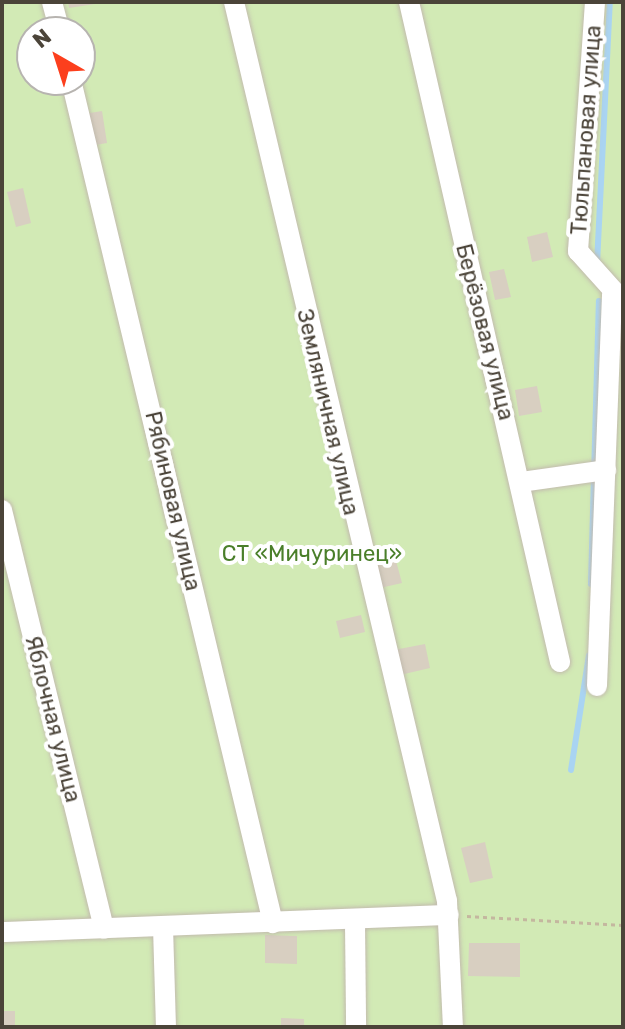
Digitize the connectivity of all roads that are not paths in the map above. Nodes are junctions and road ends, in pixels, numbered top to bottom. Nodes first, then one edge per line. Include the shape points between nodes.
1 (234, 2) edge
2 (409, 2) edge
3 (595, 2) edge
4 (75, 96) edge
5 (618, 297) edge
6 (596, 472) junction
7 (521, 482) junction
8 (2, 510) edge
9 (560, 662) dead end
10 (597, 686) dead end
11 (449, 915) junction
12 (273, 923) junction
13 (355, 923) junction
14 (163, 927) junction
15 (104, 929) junction
16 (2, 932) edge
17 (166, 1027) edge
18 (356, 1027) edge
19 (453, 1027) edge

1 - 11 street, Земляничная улица
2 - 7 street, Берёзовая улица
3 - 5 street, Тюльпановая улица via 578,251
4 - 12 street, Рябиновая улица
5 - 6 street
6 - 7 street
6 - 10 street
7 - 9 street, Берёзовая улица
8 - 15 street, Яблочная улица
11 - 13 street
11 - 19 street, Земляничная улица
12 - 13 street
12 - 14 street
13 - 18 street
14 - 15 street
14 - 17 street
15 - 16 street

